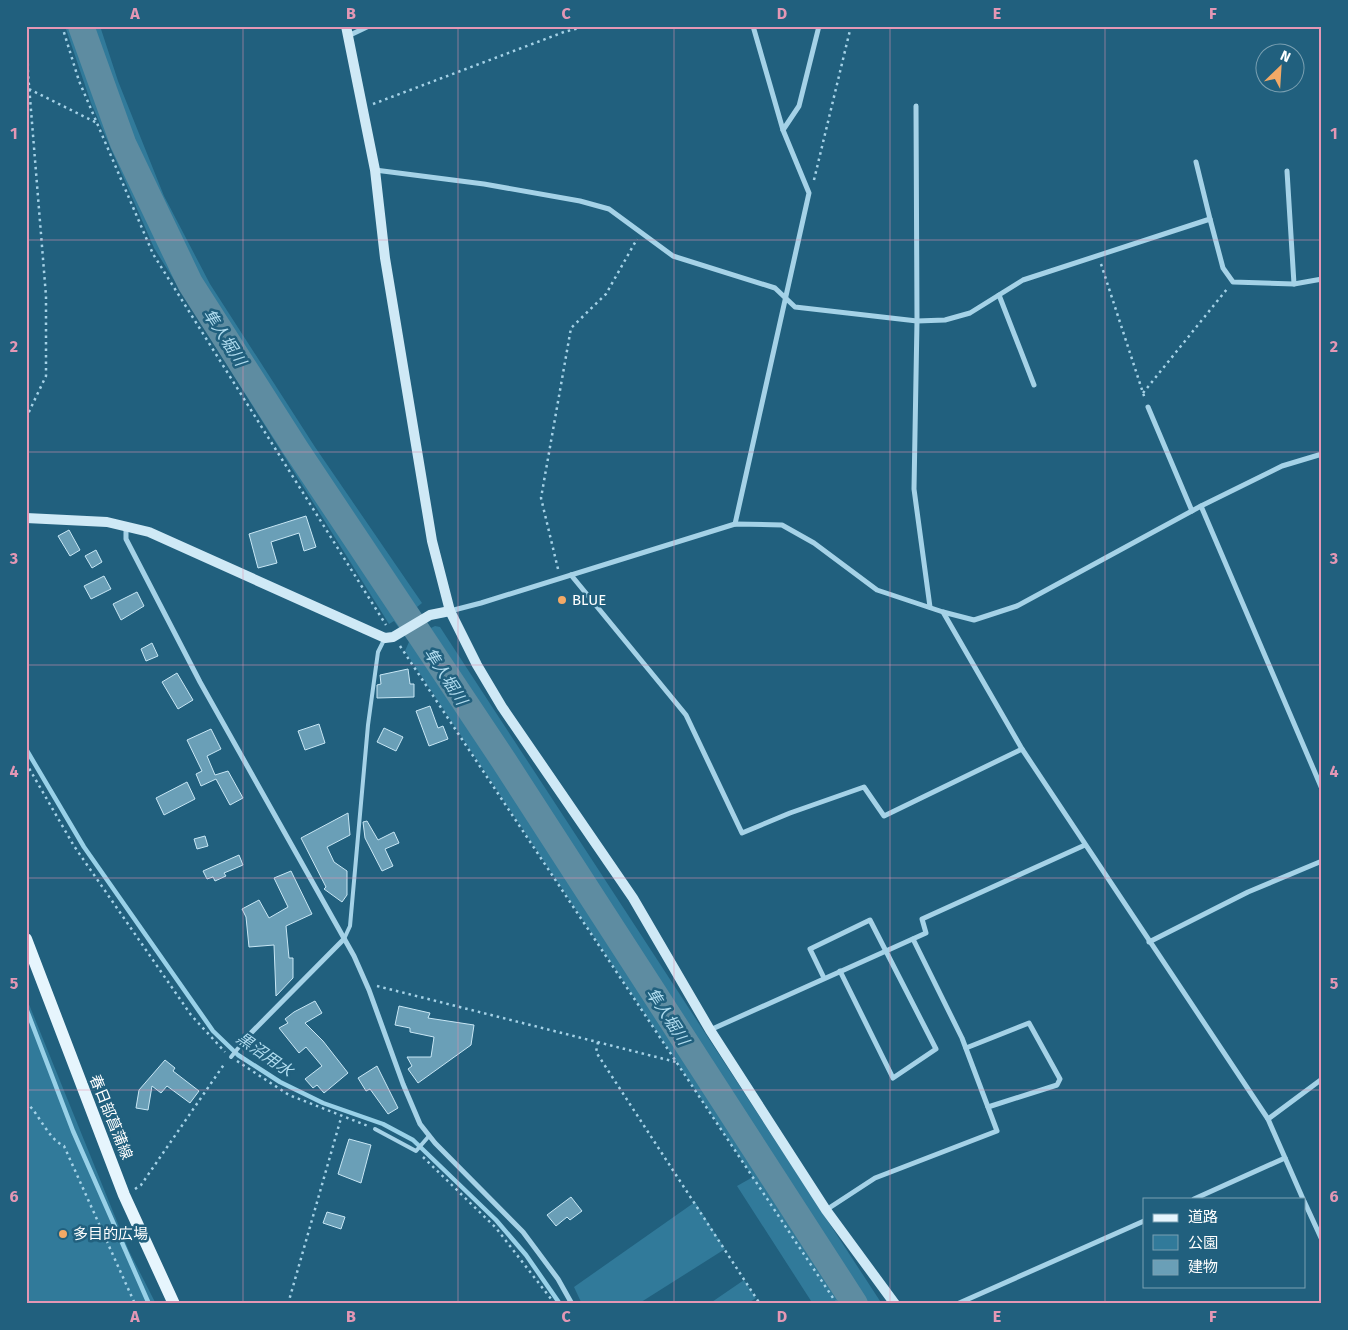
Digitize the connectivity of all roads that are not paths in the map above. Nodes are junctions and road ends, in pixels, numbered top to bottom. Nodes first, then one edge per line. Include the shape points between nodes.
1 (369, 26) edge
2 (753, 26) edge
3 (819, 26) edge
4 (347, 31) edge
5 (916, 106) dead end
6 (782, 130) junction
7 (1196, 162) dead end
8 (375, 170) junction
9 (1287, 171) dead end
10 (1210, 219) junction
11 (1322, 279) edge
12 (1294, 284) junction
13 (999, 295) junction
14 (786, 297) junction
15 (917, 321) junction
16 (1034, 385) dead end
17 (1148, 407) road end
18 (1322, 454) edge
19 (1201, 506) junction
20 (1192, 511) junction
21 (26, 518) edge
22 (735, 524) junction
23 (126, 526) junction
24 (571, 574) junction
25 (930, 607) junction
26 (450, 610) junction
27 (942, 612) junction
28 (392, 636) junction
29 (1022, 749) junction
30 (1322, 789) edge
31 (1085, 846) junction
32 (1322, 860) edge
33 (26, 939) edge
34 (344, 939) junction
35 (913, 939) junction
36 (1150, 942) junction
37 (884, 951) junction
38 (840, 971) junction
39 (824, 978) junction
40 (710, 1030) junction
41 (248, 1036) joint
42 (966, 1048) junction
43 (232, 1055) road end
44 (1322, 1079) edge
45 (988, 1108) junction
46 (1268, 1119) junction
47 (375, 1129) road end
48 (429, 1136) junction
49 (1285, 1158) junction
50 (1196, 1198) edge
51 (1303, 1198) edge
52 (1306, 1204) edge
53 (826, 1210) junction
54 (1143, 1221) edge
55 (1322, 1240) edge
56 (174, 1304) edge
57 (572, 1304) edge
58 (895, 1304) edge
59 (957, 1304) edge

1 - 4 street
2 - 6 street
3 - 6 street via 799,106
4 - 8 street
5 - 15 street
6 - 14 street via 809,193
7 - 10 street
8 - 14 street via 484,184 609,209 673,256 775,288
8 - 26 street via 385,258 414,440 432,541
9 - 12 street
10 - 12 street via 1223,268 1233,282
10 - 13 street via 1023,280
11 - 12 street
13 - 15 street via 970,313 945,320
13 - 16 street
14 - 15 street via 794,307
14 - 22 street
15 - 25 street via 914,489
17 - 20 street
18 - 19 street via 1282,466
19 - 20 street
19 - 30 street
20 - 27 street via 1017,606 974,620
21 - 23 street via 71,519
22 - 24 street
22 - 25 street via 782,524 814,543 877,590
23 - 28 street via 176,542
23 - 34 street via 126,539 200,682
24 - 26 street
24 - 29 street via 686,715 742,833 864,787 884,816
25 - 27 street
26 - 28 street via 430,615
26 - 40 street via 502,707 633,898
27 - 29 street
28 - 34 lane via 378,652 350,926
29 - 31 street
31 - 35 street via 922,919 926,933
31 - 36 street
32 - 36 street via 1248,892
33 - 56 main road, 春日部菖蒲線 via 124,1195
34 - 41 street
34 - 48 street via 369,990 420,1124
35 - 37 street
35 - 42 street
36 - 46 street
37 - 38 street
37 - 38 street via 936,1050 893,1078
37 - 39 street via 870,920 810,949
38 - 39 street
39 - 40 street
40 - 53 street
41 - 43 lane
42 - 45 street
42 - 45 street via 1030,1023 1060,1078 1057,1084
44 - 46 street
45 - 53 street via 997,1131 875,1178
46 - 49 street
47 - 48 lane via 417,1150
48 - 57 street via 523,1232
49 - 50 street
49 - 51 street
52 - 55 street
53 - 58 street
54 - 59 street

